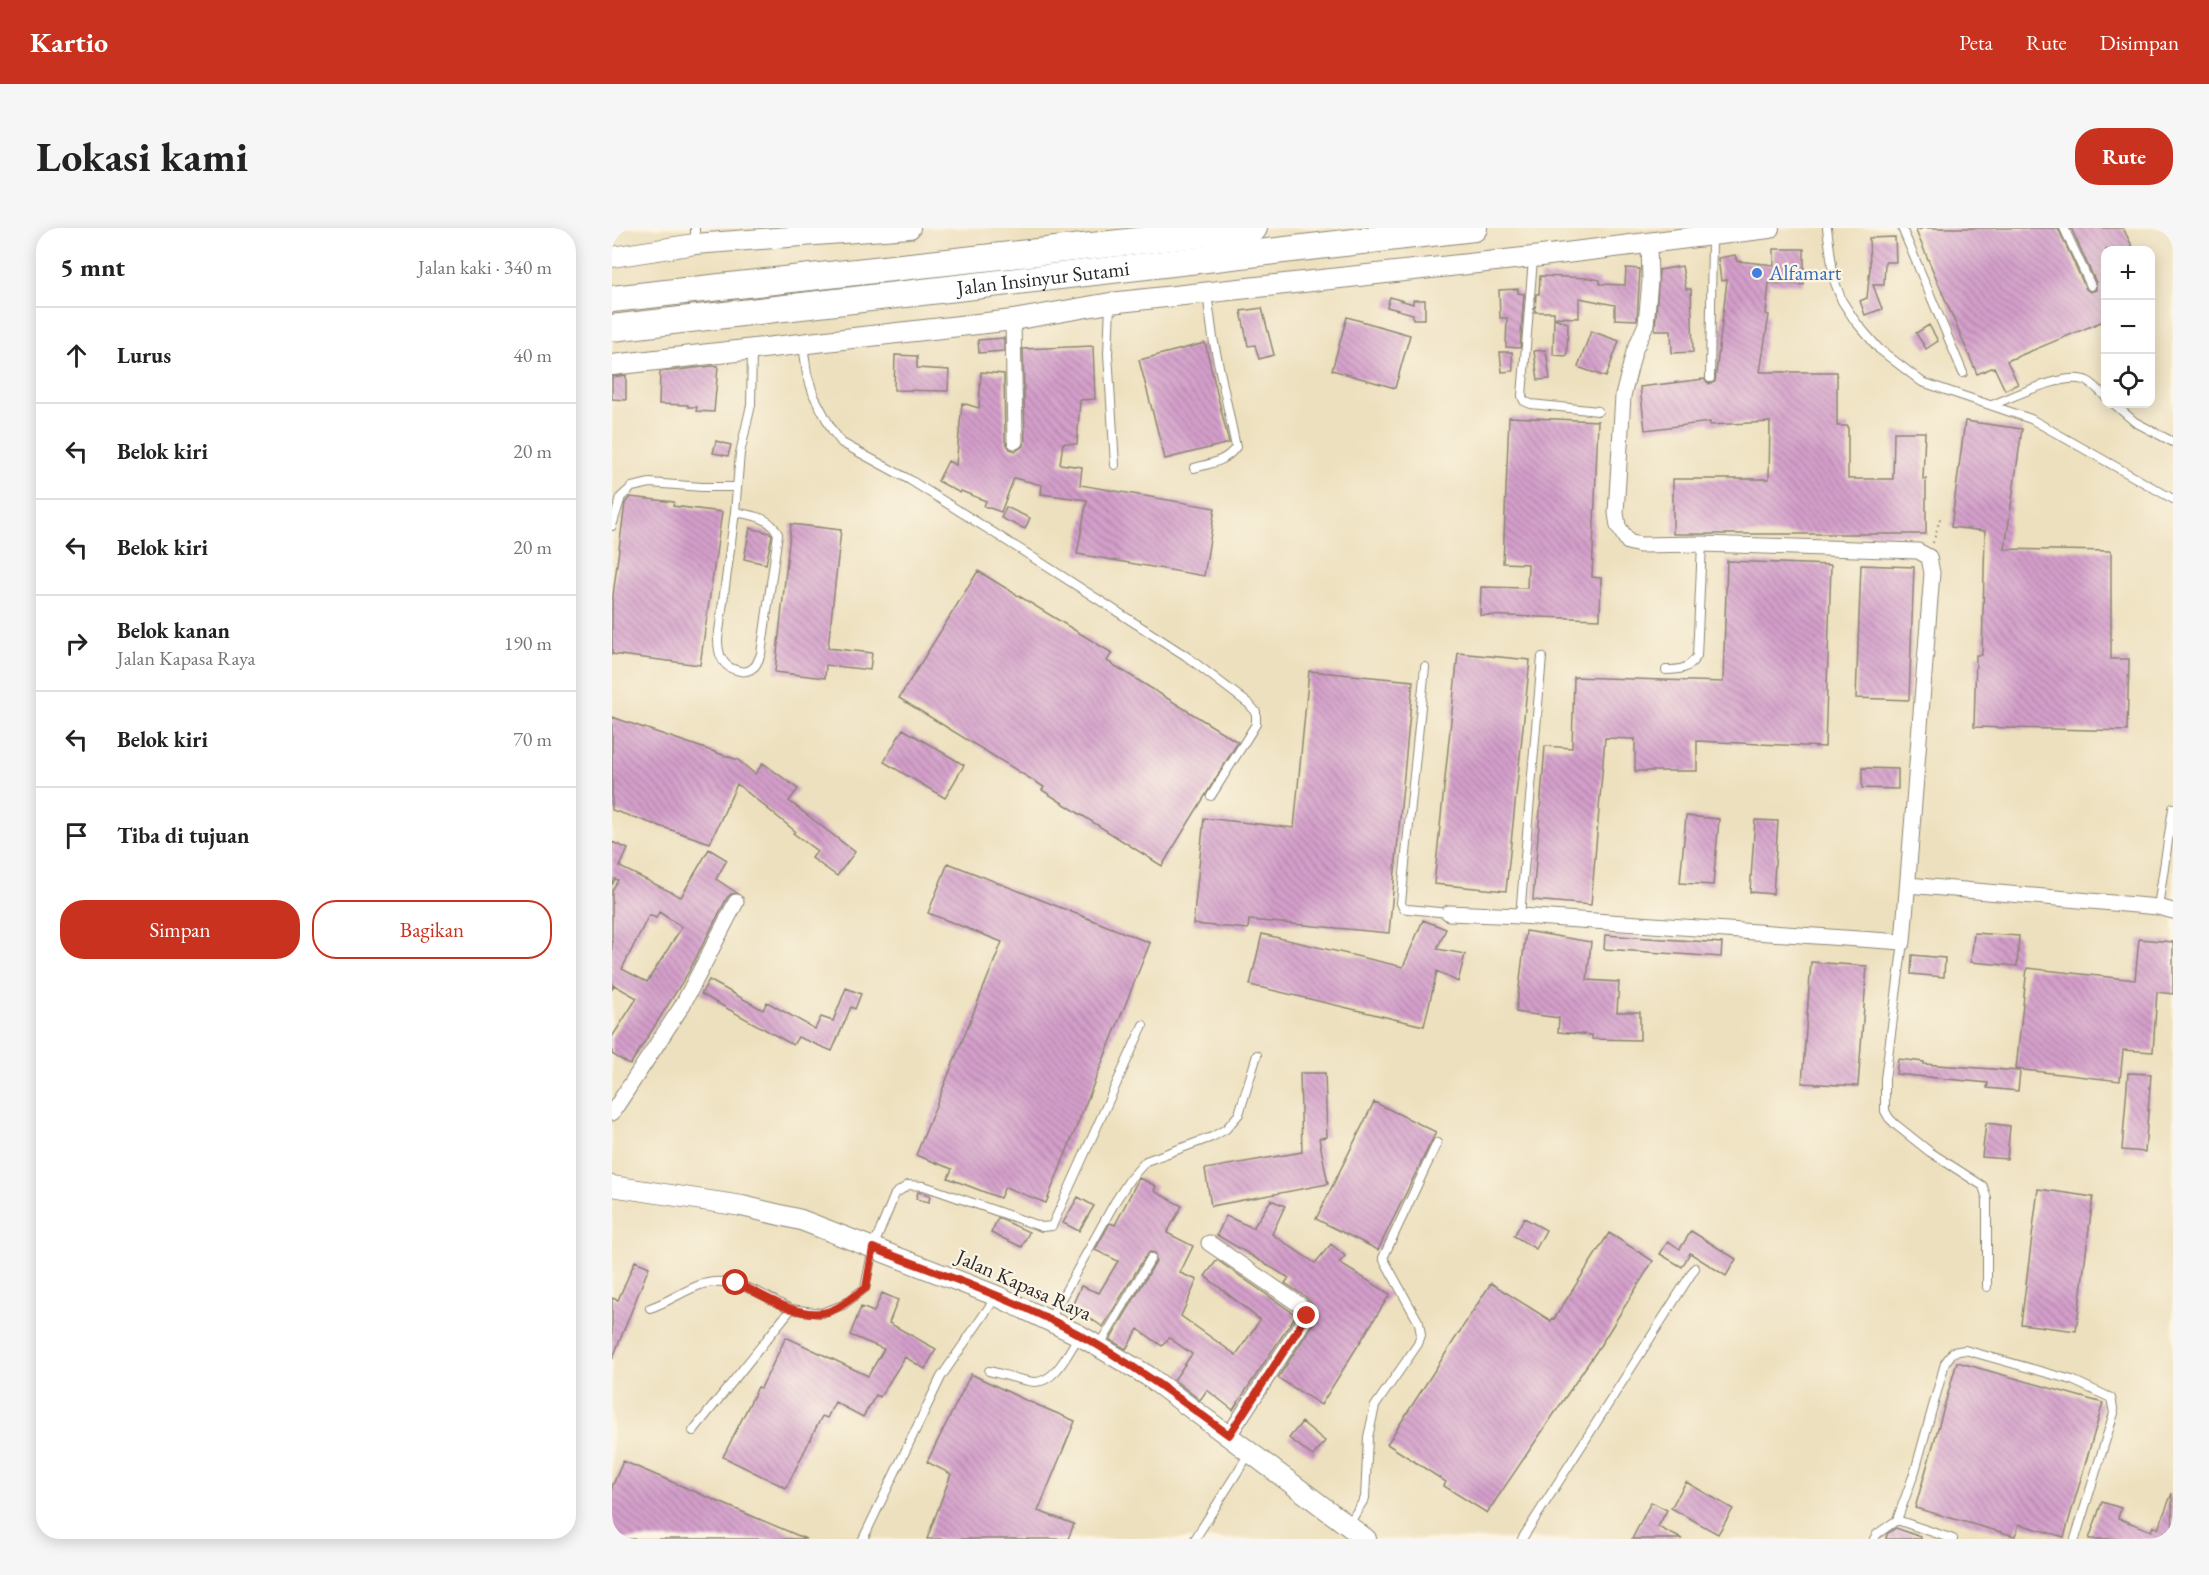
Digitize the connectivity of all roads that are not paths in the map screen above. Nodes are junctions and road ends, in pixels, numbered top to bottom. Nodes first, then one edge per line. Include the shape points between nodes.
1 (910, 228) edge
2 (1254, 228) edge
3 (1474, 228) edge
4 (1769, 228) edge
5 (1827, 228) edge
6 (1902, 228) edge
7 (2064, 228) edge
8 (754, 234) edge
9 (1712, 235) junction
10 (695, 236) edge
11 (1649, 243) junction
12 (612, 257) edge
13 (1533, 257) junction
14 (2091, 286) dead end
15 (1207, 293) junction
16 (612, 299) edge
17 (1110, 303) junction
18 (1013, 320) junction
19 (612, 328) edge
20 (803, 344) junction
21 (752, 350) junction
22 (612, 365) edge
23 (1963, 373) dead end
24 (1710, 378) dead end
25 (2101, 392) edge
26 (1992, 405) junction
27 (2119, 408) edge
28 (1598, 411) dead end
29 (1015, 441) dead end
30 (2173, 442) edge
31 (1115, 465) dead end
32 (1194, 468) dead end
33 (736, 487) junction
34 (2173, 499) edge
35 (735, 512) junction
36 (612, 526) edge
37 (1702, 544) junction
38 (1542, 657) dead end
39 (1425, 667) dead end
40 (1666, 670) dead end
41 (1211, 796) dead end
42 (2173, 808) edge
43 (1908, 885) junction
44 (736, 902) dead end
45 (2166, 909) edge
46 (1449, 913) joint
47 (1520, 915) junction
48 (1903, 942) junction
49 (1143, 1025) dead end
50 (1257, 1055) dead end
51 (612, 1113) edge
52 (1437, 1143) dead end
53 (612, 1186) edge
54 (1209, 1243) dead end
55 (873, 1248) junction
56 (1151, 1258) dead end
57 (1695, 1268) dead end
58 (1987, 1287) dead end
59 (997, 1296) junction
60 (650, 1308) dead end
61 (791, 1309) junction
62 (1050, 1321) junction
63 (1079, 1335) junction
64 (1100, 1347) junction
65 (989, 1371) dead end
66 (693, 1431) dead end
67 (1229, 1435) junction
68 (1250, 1451) junction
69 (1897, 1520) junction
70 (1349, 1524) junction
71 (863, 1539) edge
72 (1195, 1539) edge
73 (1366, 1539) edge
74 (1522, 1539) edge
75 (1874, 1539) edge
76 (1953, 1539) edge
77 (2075, 1539) edge

1 - 8 street
2 - 16 highway, Jalan Insinyur Sutami
3 - 19 highway, Jalan Insinyur Sutami
4 - 9 street
5 - 26 lane via 1834,280 1842,301 1879,349 1922,382
6 - 23 lane
7 - 14 lane
8 - 10 street
9 - 11 street
9 - 24 lane
10 - 12 street
11 - 13 street
11 - 37 street via 1646,324 1634,351 1623,396 1618,526 1628,542 1640,545
13 - 15 street
13 - 28 lane via 1524,401
15 - 17 street
15 - 32 lane via 1236,447 1223,460
17 - 18 street
17 - 31 lane via 1108,354
18 - 20 street
18 - 29 street
20 - 21 street
20 - 41 lane via 814,396 842,443 910,480 1176,649 1249,704 1256,712 1256,724
21 - 22 street
21 - 33 lane via 751,405
25 - 26 lane via 2087,381 2070,379
26 - 34 lane via 2031,419
27 - 30 lane via 2135,422
33 - 35 lane
33 - 36 lane via 650,483 632,487 621,497
35 - 35 lane via 718,651 730,669 744,672 754,667 761,654 778,534 773,524
37 - 40 lane via 1697,656 1691,666
37 - 43 street via 1918,551 1929,557 1932,573
38 - 47 lane
39 - 46 lane via 1401,903 1407,909
42 - 45 lane
43 - 45 street
43 - 48 street
44 - 51 street via 682,1006
46 - 47 street
47 - 48 street
48 - 58 lane via 1885,1079 1885,1111 1930,1152 1983,1186 1987,1199
49 - 55 lane via 1052,1226 1042,1227 924,1186 908,1185 895,1194
50 - 62 lane via 1239,1114 1226,1128 1146,1161 1131,1179
52 - 70 lane via 1383,1258 1419,1323 1421,1335 1375,1406 1368,1437 1365,1498
53 - 55 street, Jalan Kapasa Raya via 801,1220
54 - 67 street via 1307,1313
55 - 59 street, Jalan Kapasa Raya
55 - 61 lane via 866,1288 843,1305 821,1313
56 - 64 lane
57 - 74 lane
59 - 62 street, Jalan Kapasa Raya
59 - 71 lane via 941,1377
60 - 61 lane via 700,1284 722,1281 736,1283
61 - 66 lane
62 - 63 street, Jalan Kapasa Raya
63 - 64 street, Jalan Kapasa Raya
63 - 65 lane via 1049,1377 1036,1382
64 - 67 street, Jalan Kapasa Raya via 1148,1376
67 - 68 street, Jalan Kapasa Raya
68 - 70 street, Jalan Kapasa Raya
68 - 72 lane
69 - 75 lane
69 - 76 lane
69 - 77 lane via 1945,1363 1953,1352 1965,1350 2072,1380 2111,1398 2114,1413
70 - 73 street, Jalan Kapasa Raya

